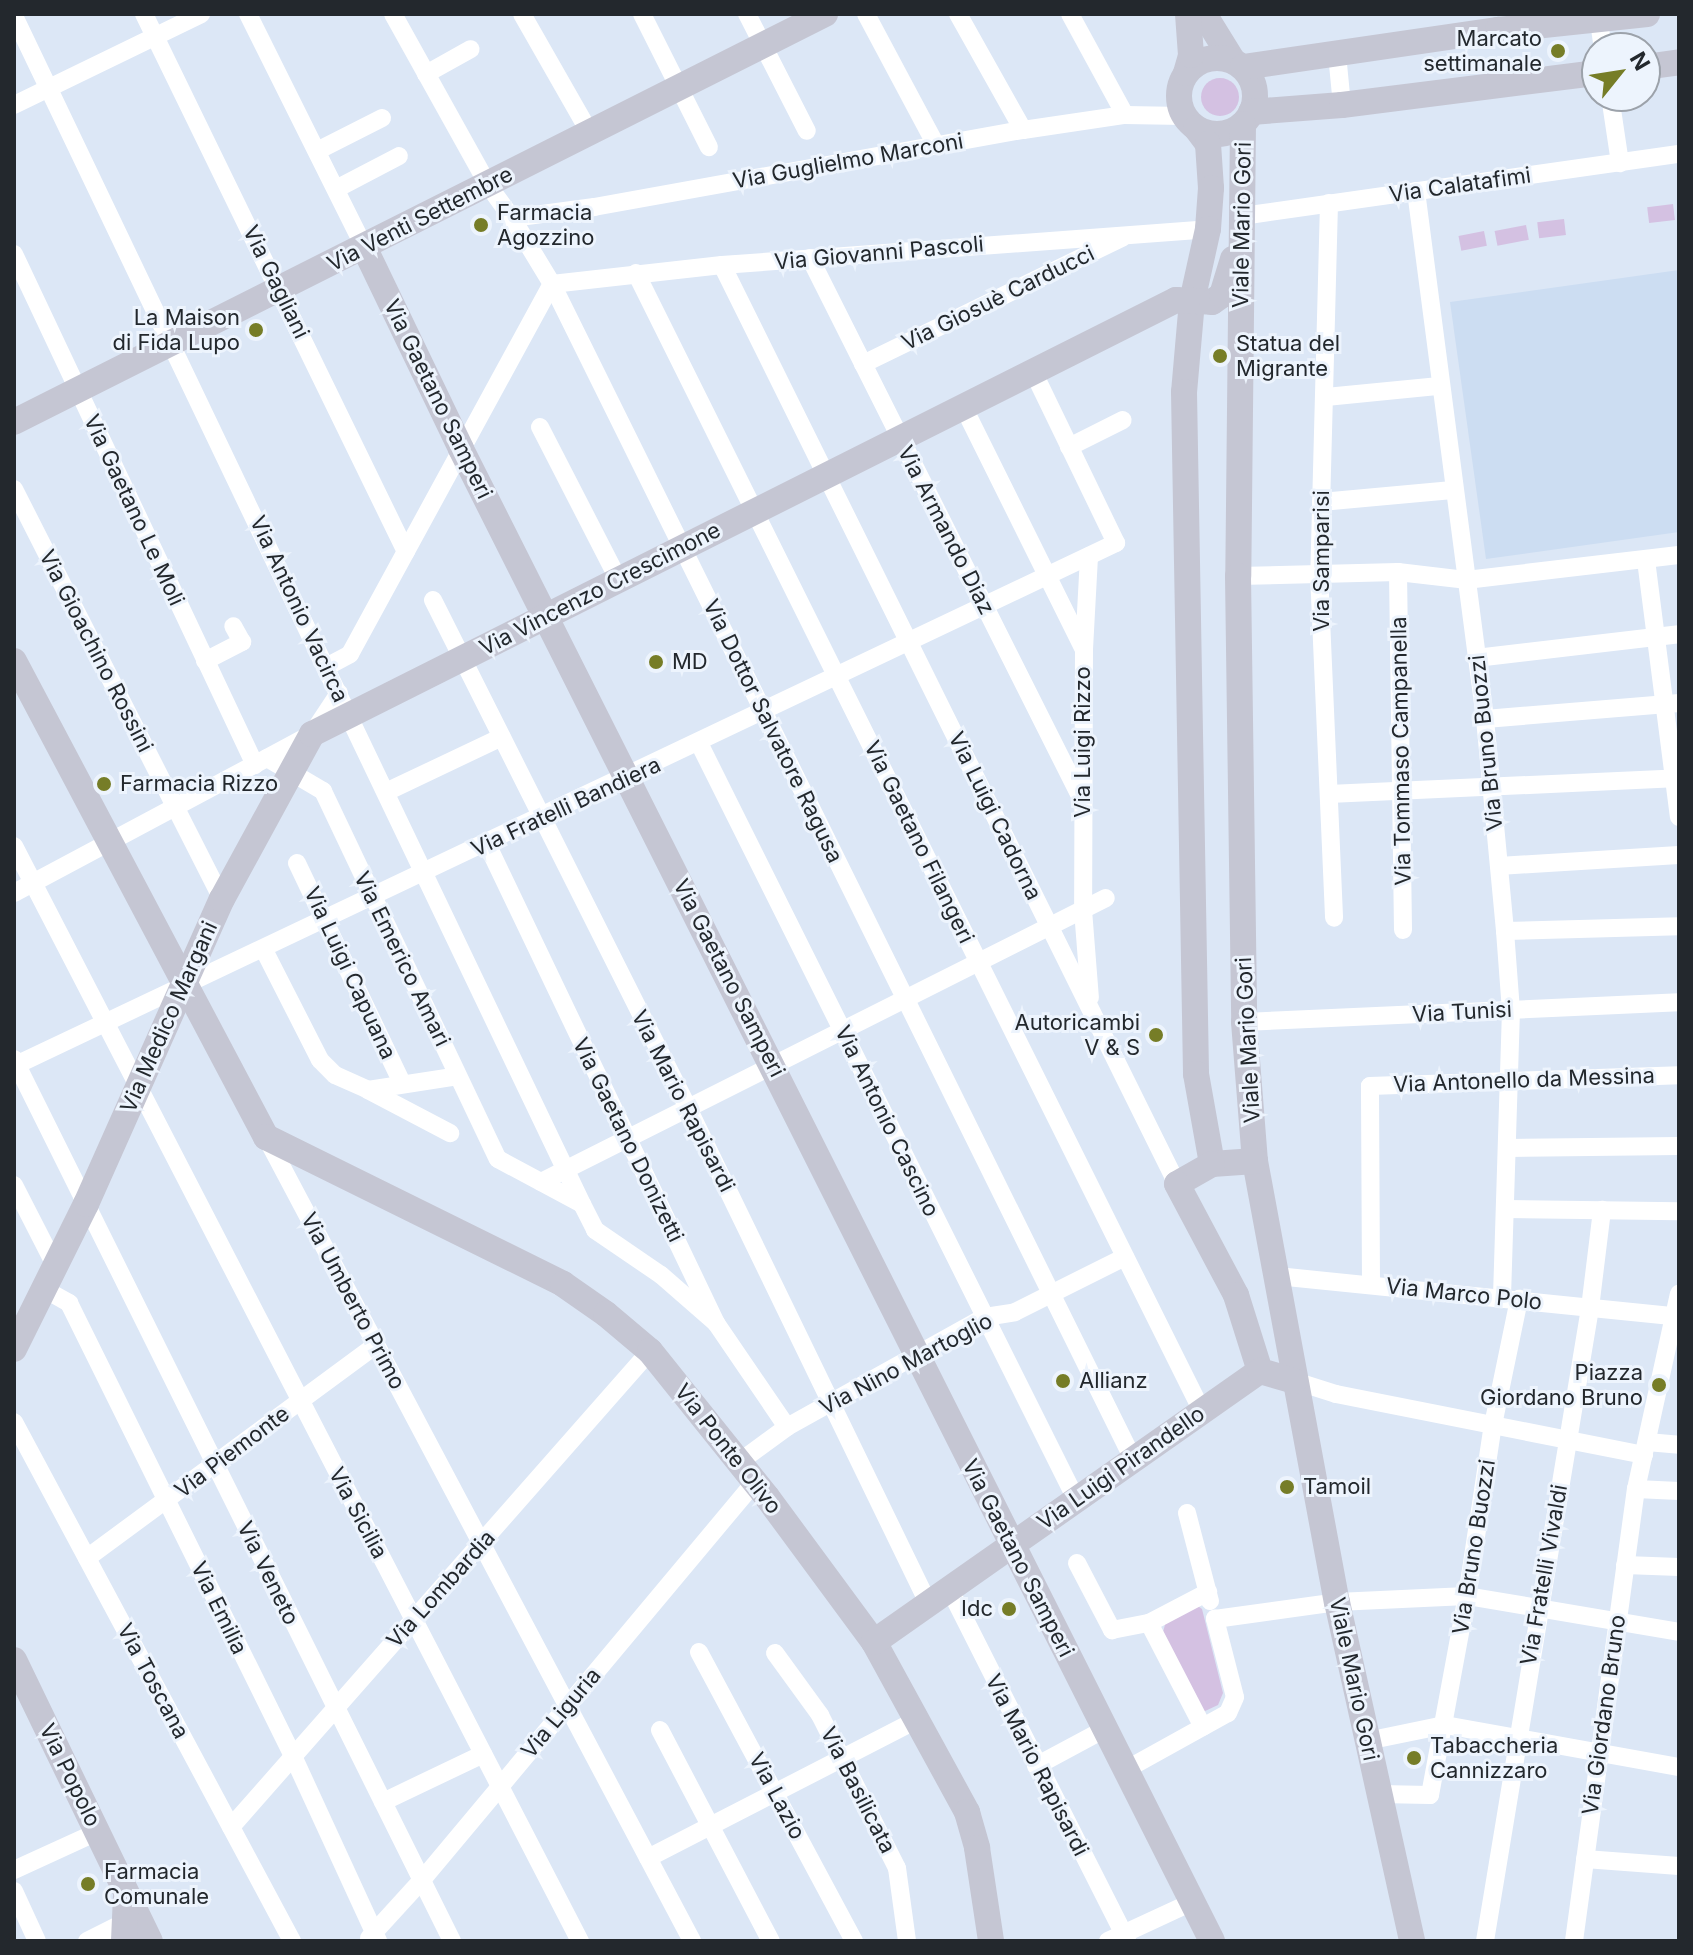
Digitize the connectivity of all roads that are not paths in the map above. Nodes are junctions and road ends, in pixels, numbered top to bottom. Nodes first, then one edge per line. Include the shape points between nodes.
1 (144, 14) edge
2 (201, 14) edge
3 (248, 14) edge
4 (393, 14) edge
5 (522, 14) edge
6 (642, 14) edge
7 (747, 14) edge
8 (825, 14) edge
9 (866, 14) edge
10 (958, 14) edge
11 (1070, 14) edge
12 (1188, 14) edge
13 (1204, 14) edge
14 (1647, 14) edge
15 (14, 16) edge
16 (1598, 17) edge
17 (1498, 22) edge
18 (155, 36) junction
19 (763, 45) junction
20 (471, 49) dead end
21 (1337, 54) junction
22 (1238, 64) junction
23 (1186, 73) junction
24 (426, 74) junction
25 (1581, 75) edge
26 (49, 88) junction
27 (680, 88) junction
28 (14, 105) edge
29 (1342, 105) junction
30 (1612, 112) edge
31 (1125, 115) junction
32 (382, 118) dead end
33 (1247, 118) junction
34 (1190, 122) junction
35 (1023, 130) junction
36 (807, 131) dead end
37 (590, 133) junction
38 (936, 145) junction
39 (709, 147) dead end
40 (317, 151) junction
41 (1679, 154) edge
42 (399, 156) dead end
43 (1620, 163) junction
44 (488, 185) junction
45 (336, 189) junction
46 (1416, 191) junction
47 (1329, 203) junction
48 (512, 218) junction
49 (1241, 224) junction
50 (1208, 229) junction
51 (1133, 232) junction
52 (364, 247) junction
53 (14, 254) edge
54 (810, 258) junction
55 (722, 265) junction
56 (636, 273) junction
57 (552, 284) junction
58 (280, 289) junction
59 (1192, 301) junction
60 (171, 342) junction
61 (863, 364) junction
62 (1033, 371) junction
63 (1439, 386) junction
64 (77, 390) junction
65 (1326, 397) junction
66 (963, 406) junction
67 (1123, 420) dead end
68 (14, 422) edge
69 (540, 427) dead end
70 (900, 437) junction
71 (1069, 447) junction
72 (461, 449) junction
73 (827, 475) junction
74 (14, 489) edge
75 (1452, 490) junction
76 (1321, 502) junction
77 (754, 510) junction
78 (681, 548) junction
79 (406, 552) junction
80 (1679, 555) edge
81 (1089, 556) junction
82 (1646, 560) junction
83 (1398, 572) junction
84 (1319, 573) junction
85 (1047, 576) junction
86 (1238, 576) junction
87 (618, 579) junction
88 (1466, 580) junction
89 (433, 600) dead end
90 (984, 606) junction
91 (545, 616) junction
92 (233, 626) dead end
93 (1679, 634) edge
94 (1657, 636) junction
95 (910, 642) junction
96 (1084, 650) junction
97 (1476, 658) junction
98 (463, 659) junction
99 (14, 661) edge
100 (205, 661) junction
101 (326, 667) junction
102 (837, 677) junction
103 (344, 704) junction
104 (1672, 704) edge
105 (763, 712) junction
106 (1485, 719) junction
107 (312, 734) junction
108 (502, 737) junction
109 (699, 743) junction
110 (261, 762) junction
111 (291, 773) junction
112 (627, 778) junction
113 (1677, 778) edge
114 (1491, 789) junction
115 (386, 792) junction
116 (1402, 792) junction
117 (1329, 794) junction
118 (1083, 801) junction
119 (175, 807) junction
120 (1679, 817) edge
121 (540, 819) junction
122 (109, 842) junction
123 (487, 844) junction
124 (14, 846) edge
125 (1679, 855) edge
126 (297, 863) dead end
127 (1499, 866) junction
128 (425, 874) junction
129 (34, 884) junction
130 (14, 893) edge
131 (373, 898) junction
132 (1106, 898) dead end
133 (222, 899) junction
134 (1083, 910) junction
135 (1334, 918) dead end
136 (325, 921) junction
137 (1050, 926) junction
138 (1679, 926) edge
139 (1403, 930) dead end
140 (1505, 931) junction
141 (264, 950) junction
142 (979, 962) junction
143 (184, 988) junction
144 (905, 999) junction
145 (1679, 1002) edge
146 (1090, 1009) junction
147 (1511, 1010) junction
148 (1244, 1022) junction
149 (108, 1023) junction
150 (842, 1031) junction
151 (15, 1064) edge
152 (774, 1065) junction
153 (1679, 1075) edge
154 (458, 1076) junction
155 (1508, 1081) junction
156 (137, 1083) junction
157 (402, 1083) junction
158 (368, 1090) junction
159 (688, 1108) junction
160 (450, 1133) dead end
161 (266, 1137) junction
162 (628, 1139) junction
163 (1679, 1146) edge
164 (1507, 1148) junction
165 (1255, 1161) junction
166 (1212, 1164) junction
167 (566, 1170) junction
168 (541, 1182) junction
169 (1177, 1184) junction
170 (14, 1185) edge
171 (86, 1204) junction
172 (582, 1204) junction
173 (1505, 1209) junction
174 (1602, 1210) junction
175 (1679, 1211) edge
176 (1125, 1257) junction
177 (55, 1265) junction
178 (1277, 1276) junction
179 (1371, 1284) junction
180 (44, 1289) junction
181 (1050, 1294) junction
182 (1679, 1294) edge
183 (1511, 1298) junction
184 (1590, 1308) junction
185 (1674, 1316) junction
186 (985, 1317) junction
187 (716, 1323) junction
188 (376, 1345) junction
189 (14, 1349) edge
190 (650, 1351) junction
191 (916, 1354) junction
192 (1260, 1371) junction
193 (1670, 1374) edge
194 (1295, 1381) junction
195 (300, 1401) junction
196 (832, 1403) junction
197 (1202, 1411) junction
198 (14, 1422) edge
199 (1493, 1425) junction
200 (787, 1427) junction
201 (1567, 1440) junction
202 (1678, 1445) edge
203 (1639, 1449) junction
204 (1133, 1459) junction
205 (214, 1464) junction
206 (746, 1473) junction
207 (1636, 1489) junction
208 (1679, 1491) edge
209 (1076, 1499) junction
210 (166, 1501) junction
211 (1187, 1513) dead end
212 (481, 1544) junction
213 (1011, 1544) junction
214 (87, 1558) junction
215 (1077, 1563) dead end
216 (1625, 1565) junction
217 (1679, 1567) edge
218 (1208, 1592) junction
219 (938, 1596) junction
220 (1467, 1596) junction
221 (1337, 1602) junction
222 (1539, 1606) junction
223 (1215, 1619) junction
224 (413, 1620) junction
225 (1617, 1621) junction
226 (1149, 1623) junction
227 (1679, 1632) edge
228 (874, 1642) junction
229 (699, 1652) dead end
230 (775, 1653) dead end
231 (14, 1660) edge
232 (567, 1706) junction
233 (335, 1709) junction
234 (918, 1719) junction
235 (1445, 1725) junction
236 (1203, 1727) junction
237 (1105, 1729) junction
238 (660, 1730) dead end
239 (1516, 1737) junction
240 (1367, 1741) junction
241 (1600, 1752) junction
242 (483, 1754) junction
243 (293, 1756) junction
244 (842, 1759) junction
245 (1036, 1766) junction
246 (1679, 1767) edge
247 (1127, 1769) junction
248 (499, 1786) junction
249 (776, 1792) junction
250 (1379, 1794) junction
251 (383, 1802) junction
252 (710, 1826) junction
253 (231, 1827) junction
254 (97, 1832) junction
255 (648, 1858) junction
256 (1585, 1859) junction
257 (1679, 1866) edge
258 (14, 1870) edge
259 (422, 1880) junction
260 (14, 1891) edge
261 (1192, 1902) junction
262 (120, 1930) edge
263 (373, 1938) edge
264 (1120, 1939) edge
265 (37, 1941) edge
266 (87, 1941) edge
267 (150, 1941) edge
268 (292, 1941) edge
269 (452, 1941) edge
270 (580, 1941) edge
271 (692, 1941) edge
272 (771, 1941) edge
273 (854, 1941) edge
274 (907, 1941) edge
275 (991, 1941) edge
276 (1212, 1941) edge
277 (1412, 1941) edge
278 (1485, 1941) edge
279 (1574, 1941) edge

1 - 18 street, Via Gagliani
2 - 18 street
3 - 40 street, Via Gaetano Samperi
4 - 24 street, Via Dottor Salvatore Ragusa
5 - 37 street
6 - 27 street
7 - 19 street
8 - 19 street, Via Venti Settembre
9 - 38 street
10 - 35 street
11 - 31 street
12 - 23 street via 1191,55
13 - 22 street
14 - 16 street
15 - 26 street, Via Antonio Vacirca
16 - 17 street
17 - 21 street
18 - 26 street
18 - 58 street, Via Gagliani
19 - 27 street, Via Venti Settembre
19 - 36 street
20 - 24 street
21 - 22 street
21 - 29 street
22 - 23 street via 1207,59
22 - 33 street via 1253,84 1255,103
23 - 34 street via 1179,94
24 - 44 street, Via Dottor Salvatore Ragusa
25 - 29 street
26 - 28 street
26 - 60 street, Via Antonio Vacirca
27 - 37 street, Via Venti Settembre
27 - 39 street
29 - 33 street
30 - 43 street
31 - 34 street, Via Guglielmo Marconi
31 - 35 street, Via Guglielmo Marconi
32 - 40 street
33 - 34 street via 1220,134
33 - 49 street, Viale Mario Gori
34 - 50 street, Viale Mario Gori via 1208,144 1211,160
35 - 38 street, Via Guglielmo Marconi
37 - 44 street, Via Venti Settembre
38 - 48 street, Via Guglielmo Marconi
40 - 45 street, Via Gaetano Samperi
41 - 43 street, Via Calatafimi
42 - 45 street
43 - 46 street, Via Calatafimi
44 - 48 street, Via Dottor Salvatore Ragusa
44 - 52 street, Via Venti Settembre
45 - 52 street, Via Gaetano Samperi
46 - 47 street, Via Calatafimi
46 - 63 street, Via Bruno Buozzi
47 - 49 street, Via Calatafimi
47 - 65 street, Via Samparisi
48 - 57 street, Via Dottor Salvatore Ragusa
49 - 59 street, Via Vincenzo Crescimone via 1222,295 1212,302
49 - 86 street, Viale Mario Gori
50 - 51 street, Via Giovanni Pascoli
50 - 59 street, Viale Mario Gori
51 - 54 street, Via Giovanni Pascoli
51 - 61 street, Via Giosuè Carducci
52 - 58 street, Via Venti Settembre
52 - 72 street, Via Gaetano Samperi
53 - 64 street, Via Gaetano Le Moli
54 - 55 street, Via Giovanni Pascoli
54 - 61 street, Via Armando Diaz
55 - 56 street, Via Giovanni Pascoli
55 - 73 street, Via Luigi Cadorna
56 - 57 street, Via Giovanni Pascoli
56 - 77 street, Via Gaetano Filangeri
57 - 72 street
57 - 78 street, Via Dottor Salvatore Ragusa
58 - 60 street, Via Venti Settembre
58 - 79 street, Via Gagliani
59 - 62 street, Via Vincenzo Crescimone via 1176,300
59 - 166 street, Viale Mario Gori via 1184,392 1196,1058
60 - 64 street, Via Venti Settembre
60 - 101 street, Via Antonio Vacirca
61 - 70 street, Via Armando Diaz
62 - 66 street, Via Vincenzo Crescimone
62 - 71 street
63 - 65 street
63 - 75 street, Via Bruno Buozzi
64 - 68 street, Via Venti Settembre
64 - 100 street, Via Gaetano Le Moli
65 - 76 street, Via Samparisi
66 - 70 street, Via Vincenzo Crescimone
66 - 85 street, Via Luigi Rizzo
67 - 71 street
69 - 87 street
70 - 73 street, Via Vincenzo Crescimone
70 - 90 street, Via Armando Diaz
71 - 81 street, Via Fratelli Bandiera via 1116,543
72 - 79 street
72 - 91 street, Via Gaetano Samperi
73 - 77 street, Via Vincenzo Crescimone
73 - 95 street, Via Luigi Cadorna
74 - 119 street, Via Gioachino Rossini
75 - 76 street
75 - 88 street, Via Bruno Buozzi
76 - 84 street, Via Samparisi
77 - 78 street, Via Vincenzo Crescimone
77 - 102 street, Via Gaetano Filangeri
78 - 87 street, Via Vincenzo Crescimone
78 - 105 street, Via Dottor Salvatore Ragusa
79 - 101 street via 350,654
80 - 82 street
81 - 85 street, Via Fratelli Bandiera
81 - 96 street
82 - 88 street
82 - 94 street
83 - 84 street
83 - 88 street
83 - 116 street, Via Tommaso Campanella
84 - 86 street
84 - 117 street, Via Samparisi
85 - 90 street, Via Fratelli Bandiera
85 - 96 street, Via Luigi Rizzo
86 - 148 street, Viale Mario Gori
87 - 91 street, Via Vincenzo Crescimone
88 - 97 street, Via Bruno Buozzi
89 - 98 street, Via Mario Rapisardi
90 - 95 street, Via Fratelli Bandiera
90 - 118 street, Via Armando Diaz
91 - 98 street, Via Vincenzo Crescimone
91 - 112 street, Via Gaetano Samperi
92 - 100 street via 242,642
93 - 94 street
94 - 97 street
94 - 104 street
95 - 102 street, Via Fratelli Bandiera
95 - 137 street, Via Luigi Cadorna
96 - 118 street, Via Luigi Rizzo
97 - 106 street, Via Bruno Buozzi
98 - 103 street, Via Vincenzo Crescimone
98 - 108 street, Via Mario Rapisardi
99 - 122 street, Via Umberto Primo
100 - 110 street, Via Gaetano Le Moli
101 - 103 street, Via Antonio Vacirca
102 - 105 street, Via Fratelli Bandiera
102 - 142 street, Via Gaetano Filangeri
103 - 107 street, Via Vincenzo Crescimone
103 - 115 street, Via Antonio Vacirca
104 - 106 street
104 - 113 street
105 - 109 street, Via Fratelli Bandiera
105 - 144 street, Via Dottor Salvatore Ragusa
106 - 114 street, Via Bruno Buozzi
107 - 110 street, Via Vincenzo Crescimone
107 - 111 street, Via Medico Margani
108 - 115 street
108 - 121 street, Via Mario Rapisardi
109 - 112 street, Via Fratelli Bandiera
109 - 150 street, Via Antonio Cascino
110 - 111 street, Via Emerico Amari
110 - 119 street, Via Vincenzo Crescimone
111 - 131 street, Via Emerico Amari via 323,791
111 - 133 street, Via Medico Margani
112 - 121 street, Via Fratelli Bandiera
112 - 152 street, Via Gaetano Samperi
113 - 114 street
113 - 120 street
114 - 116 street
114 - 127 street, Via Bruno Buozzi
115 - 128 street, Via Antonio Vacirca
116 - 117 street
116 - 139 street, Via Tommaso Campanella
117 - 135 street, Via Samparisi
118 - 134 street, Via Luigi Rizzo
119 - 122 street, Via Vincenzo Crescimone
119 - 133 street, Via Gioachino Rossini
121 - 123 street, Via Fratelli Bandiera
121 - 159 street, Via Mario Rapisardi
122 - 129 street, Via Vincenzo Crescimone
122 - 143 street, Via Umberto Primo
123 - 128 street, Via Fratelli Bandiera
123 - 162 street, Via Gaetano Donizetti
124 - 129 street, Via Sicilia
125 - 127 street
126 - 136 street, Via Luigi Capuana
127 - 140 street, Via Bruno Buozzi
128 - 131 street, Via Fratelli Bandiera
128 - 167 street, Via Antonio Vacirca
129 - 130 street, Via Vincenzo Crescimone
129 - 149 street, Via Sicilia
131 - 136 street, Via Fratelli Bandiera
131 - 154 street, Via Emerico Amari
132 - 134 street
133 - 143 street, Via Medico Margani
134 - 137 street
134 - 146 street, Via Luigi Rizzo
136 - 141 street, Via Fratelli Bandiera
136 - 157 street, Via Luigi Capuana
137 - 142 street
137 - 146 street, Via Luigi Cadorna
138 - 140 street
140 - 147 street, Via Bruno Buozzi
141 - 143 street, Via Fratelli Bandiera
141 - 158 street via 320,1060 335,1075
142 - 144 street
142 - 176 street, Via Gaetano Filangeri
143 - 149 street, Via Fratelli Bandiera
143 - 156 street, Via Medico Margani
143 - 161 street, Via Umberto Primo
144 - 150 street
144 - 181 street, Via Dottor Salvatore Ragusa
145 - 147 street, Via Tunisi
146 - 169 street, Via Luigi Cadorna
147 - 148 street, Via Tunisi
147 - 155 street, Via Bruno Buozzi
148 - 165 street, Viale Mario Gori
149 - 151 street, Via Fratelli Bandiera
149 - 156 street, Via Sicilia
150 - 152 street
150 - 186 street, Via Antonio Cascino
151 - 171 street, Via Veneto
152 - 159 street
152 - 191 street, Via Gaetano Samperi
153 - 155 street, Via Antonello da Messina
154 - 157 street
154 - 168 street, Via Emerico Amari via 498,1159
155 - 164 street, Via Bruno Buozzi
155 - 179 street, Via Antonello da Messina via 1370,1086
156 - 171 street, Via Medico Margani
156 - 195 street, Via Sicilia
157 - 158 street
158 - 160 street
159 - 162 street
159 - 196 street, Via Mario Rapisardi
161 - 188 street, Via Umberto Primo
161 - 190 street, Via Ponte Olivo via 563,1284
162 - 167 street
162 - 187 street, Via Gaetano Donizetti
163 - 164 street
164 - 173 street, Via Bruno Buozzi
165 - 166 street
165 - 178 street, Viale Mario Gori
166 - 169 street
167 - 168 street
167 - 172 street, Via Antonio Vacirca
168 - 172 street
169 - 192 street, Via Luigi Cadorna via 1236,1295
170 - 177 street
171 - 177 street, Via Medico Margani
171 - 205 street, Via Veneto
172 - 187 street, Via Antonio Vacirca via 595,1230 661,1275
173 - 174 street
173 - 183 street, Via Bruno Buozzi
174 - 175 street
174 - 184 street, Via Fratelli Vivaldi
176 - 181 street, Via Nino Martoglio
176 - 197 street, Via Gaetano Filangeri
177 - 180 street, Via Medico Margani
178 - 179 street, Via Marco Polo
178 - 194 street, Viale Mario Gori
179 - 183 street, Via Marco Polo
180 - 189 street, Via Medico Margani
180 - 210 street, Via Emilia via 69,1303
181 - 186 street, Via Nino Martoglio via 1015,1312
181 - 204 street, Via Dottor Salvatore Ragusa
182 - 185 street, Via Giordano Bruno
183 - 184 street, Via Marco Polo
183 - 199 street, Via Bruno Buozzi
184 - 185 street, Via Marco Polo
184 - 201 street, Via Fratelli Vivaldi
185 - 193 street, Via Giordano Bruno
186 - 191 street, Via Nino Martoglio
186 - 209 street, Via Antonio Cascino
187 - 200 street, Via Gaetano Donizetti
188 - 195 street, Via Piemonte
188 - 212 street, Via Umberto Primo
190 - 206 street, Via Ponte Olivo
190 - 212 street, Via Lombardia
191 - 196 street, Via Nino Martoglio
191 - 213 street, Via Gaetano Samperi
192 - 194 street
192 - 197 street, Via Luigi Pirandello
193 - 203 street, Via Giordano Bruno
194 - 199 street
194 - 221 street, Viale Mario Gori
195 - 205 street, Via Piemonte
195 - 224 street, Via Sicilia
196 - 200 street, Via Nino Martoglio
196 - 219 street, Via Mario Rapisardi
197 - 204 street, Via Luigi Pirandello
198 - 214 street, Via Toscana
199 - 201 street
199 - 220 street, Via Bruno Buozzi
200 - 206 street, Via Nino Martoglio
201 - 203 street
201 - 222 street, Via Fratelli Vivaldi
202 - 203 street
203 - 207 street, Via Giordano Bruno
204 - 209 street, Via Luigi Pirandello
205 - 210 street, Via Piemonte
205 - 233 street, Via Veneto
206 - 228 street, Via Ponte Olivo
206 - 232 street, Via Liguria
207 - 208 street
207 - 216 street, Via Giordano Bruno
209 - 213 street, Via Luigi Pirandello
210 - 214 street, Via Piemonte
210 - 243 street, Via Emilia
211 - 218 street
212 - 224 street, Via Lombardia
212 - 232 street, Via Umberto Primo
213 - 219 street, Via Luigi Pirandello
213 - 237 street, Via Gaetano Samperi
214 - 253 street, Via Toscana
215 - 226 street via 1112,1630
216 - 217 street
216 - 225 street, Via Giordano Bruno
218 - 223 street
218 - 226 street
219 - 228 street, Via Luigi Pirandello
219 - 245 street, Via Mario Rapisardi
220 - 221 street
220 - 222 street
220 - 235 street, Via Bruno Buozzi
221 - 223 street
221 - 240 street, Viale Mario Gori
222 - 225 street
222 - 239 street, Via Fratelli Vivaldi
223 - 236 street via 1235,1697 1228,1713
224 - 233 street, Via Lombardia
224 - 242 street, Via Sicilia
225 - 227 street
225 - 241 street, Via Giordano Bruno
226 - 236 street
228 - 234 street, Via Ponte Olivo
229 - 249 street, Via Lazio
230 - 244 street, Via Basilicata via 820,1715
231 - 254 street, Via Popolo
232 - 248 street, Via Liguria
232 - 255 street, Via Umberto Primo
233 - 243 street, Via Lombardia
233 - 251 street, Via Veneto
234 - 244 street
234 - 275 street, Via Ponte Olivo via 967,1812
235 - 239 street
235 - 240 street
235 - 250 street, Via Bruno Buozzi via 1430,1795
236 - 247 street
237 - 245 street
237 - 247 street, Via Gaetano Samperi
238 - 252 street
239 - 241 street
239 - 278 street, Via Fratelli Vivaldi
240 - 250 street, Viale Mario Gori
241 - 246 street
241 - 256 street, Via Giordano Bruno
242 - 248 street, Via Sicilia
242 - 251 street
243 - 253 street, Via Lombardia
243 - 263 street, Via Emilia
244 - 249 street
244 - 274 street, Via Basilicata via 897,1868
245 - 264 street, Via Mario Rapisardi
247 - 261 street, Via Gaetano Samperi
248 - 259 street, Via Liguria
248 - 270 street, Via Sicilia
249 - 252 street
249 - 273 street, Via Lazio
250 - 277 street, Viale Mario Gori
251 - 259 street, Via Veneto
252 - 255 street
252 - 272 street
253 - 268 street, Via Toscana
254 - 258 street
254 - 262 street, Via Popolo via 126,1891
255 - 271 street, Via Umberto Primo
256 - 257 street
256 - 279 street, Via Giordano Bruno
259 - 263 street, Via Liguria
259 - 269 street, Via Veneto
260 - 265 street
261 - 264 street
261 - 276 street, Via Gaetano Samperi
262 - 266 street
262 - 267 street, Via Popolo

